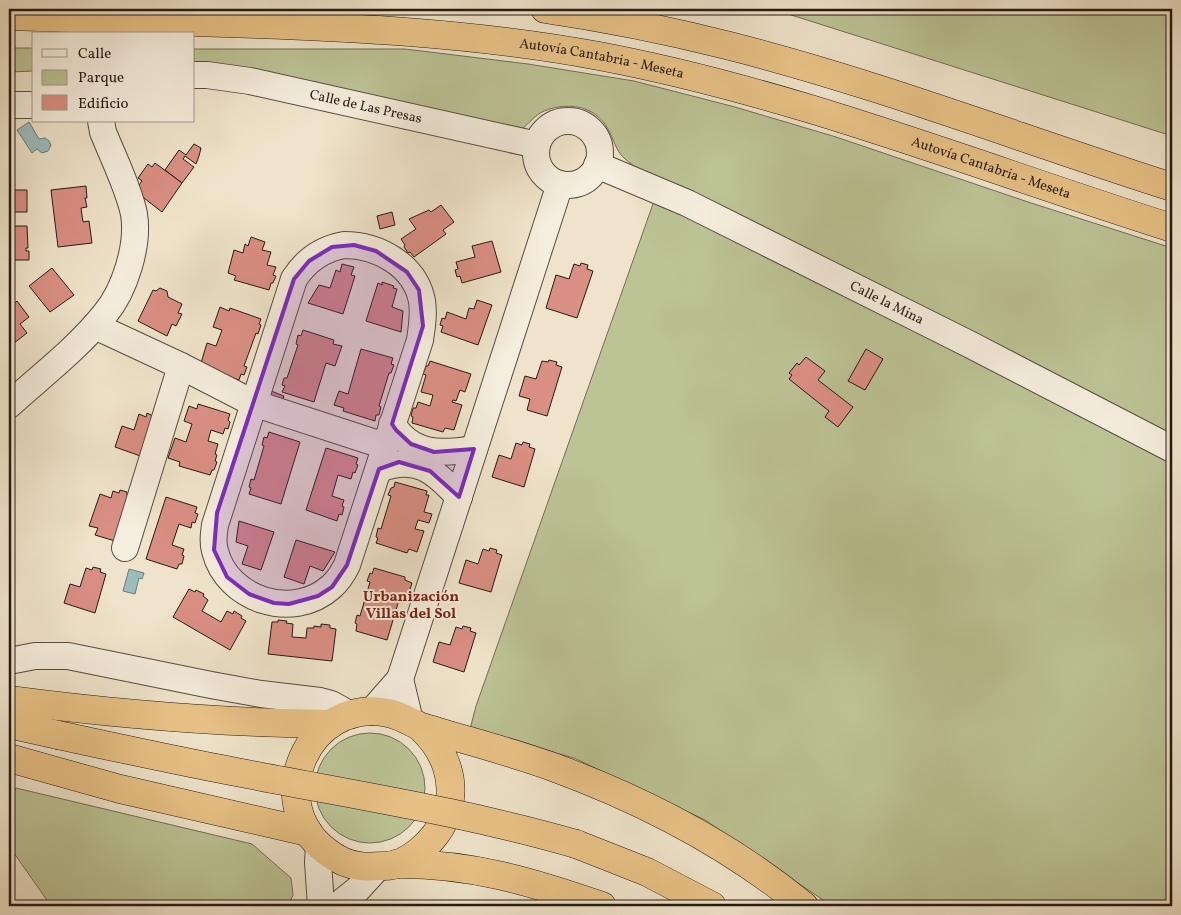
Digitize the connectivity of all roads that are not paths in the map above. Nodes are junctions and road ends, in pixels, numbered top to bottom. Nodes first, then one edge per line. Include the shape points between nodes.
1 (545, 9) edge
2 (9, 16) edge
3 (195, 76) edge
4 (9, 105) edge
5 (32, 105) edge
6 (101, 122) edge
7 (537, 144) junction
8 (597, 165) junction
9 (560, 184) junction
10 (1172, 187) edge
11 (1172, 228) edge
12 (95, 326) junction
13 (181, 366) junction
14 (253, 403) junction
15 (9, 405) edge
16 (385, 446) junction
17 (474, 449) junction
18 (1172, 449) edge
19 (459, 497) junction
20 (125, 548) dead end
21 (9, 661) edge
22 (400, 679) junction
23 (9, 700) edge
24 (351, 717) junction
25 (9, 724) edge
26 (414, 724) junction
27 (9, 758) edge
28 (313, 839) junction
29 (387, 865) junction
30 (321, 906) edge
31 (337, 906) edge
32 (602, 906) edge
33 (712, 906) edge
34 (804, 906) edge

1 - 10 highway via 676,33 780,60
2 - 11 highway, Autovía Cantabria - Meseta via 441,33 546,46 706,80 810,109
3 - 7 street, Calle de Las Presas via 250,81
4 - 5 street
6 - 12 street via 134,214 135,236 132,257 117,295
7 - 8 street via 554,124 574,121 592,131 597,140 600,150
7 - 9 street via 536,158 540,168 546,177
8 - 9 street via 590,177 582,182
8 - 18 street, Calle la Mina via 687,203
9 - 17 street
12 - 13 street
12 - 15 street
13 - 14 street
13 - 20 street
14 - 16 street
14 - 16 street via 300,270 332,247 360,246 376,250 399,264 414,281 423,314 420,340
14 - 16 street via 217,513 213,538 219,564 227,577 237,587 261,600 289,604 305,602 332,587 347,565
16 - 17 street via 404,438 424,449 442,453
16 - 19 street via 399,462 420,466 439,477
17 - 19 street
19 - 22 street
21 - 24 street via 34,656 68,656 211,685 326,703 342,709
22 - 24 street
22 - 26 street
23 - 24 highway via 176,718
24 - 26 highway via 393,714
24 - 28 highway via 312,741 300,762 295,799 300,817
25 - 33 highway, bridge via 253,776 508,825 576,844 647,872
26 - 29 highway via 430,736 444,756 451,792 448,808 440,829 429,844 408,858
26 - 34 highway via 553,767 637,802 747,863
27 - 28 highway
28 - 29 highway via 332,856 345,862 360,866
28 - 30 street
29 - 31 street
29 - 32 highway via 442,865 506,876

